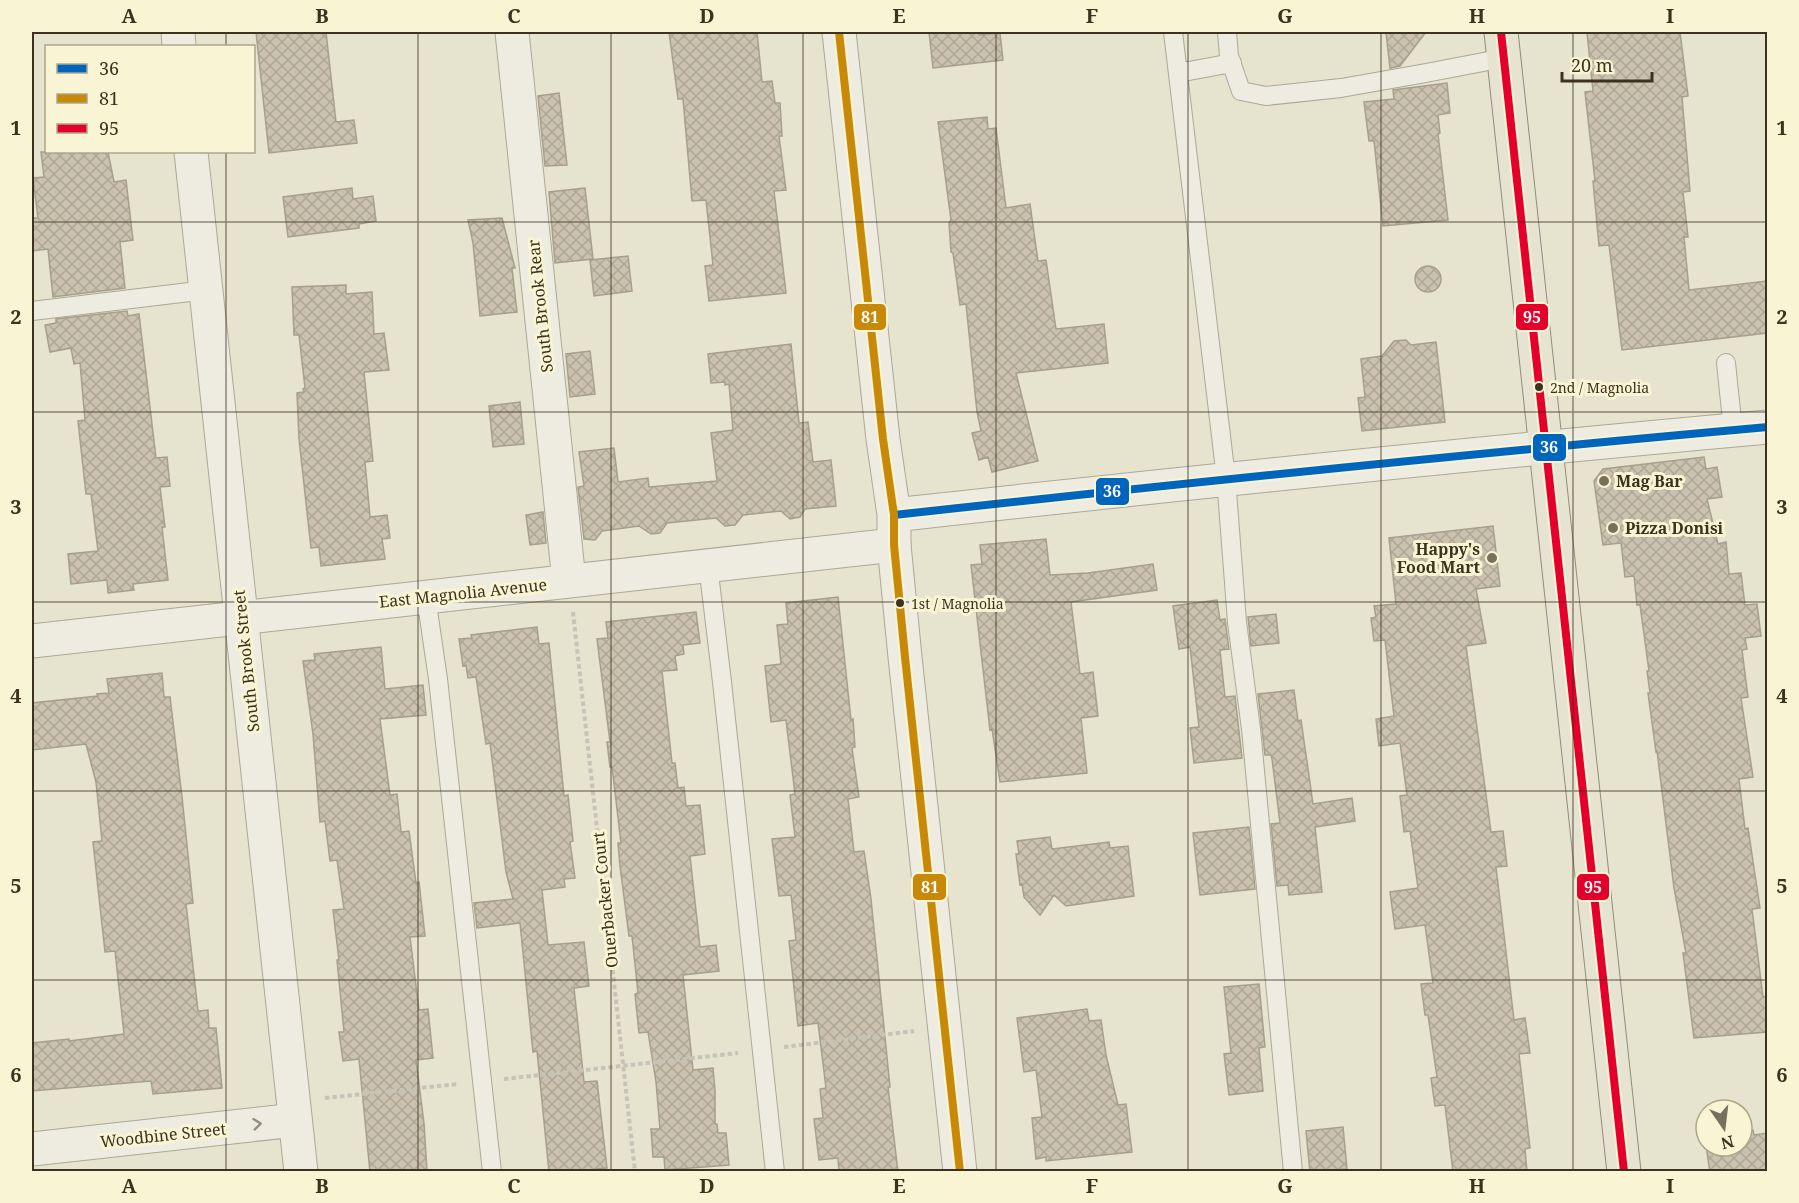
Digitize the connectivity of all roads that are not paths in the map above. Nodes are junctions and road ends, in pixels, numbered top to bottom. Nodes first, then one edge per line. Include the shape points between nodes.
1 (512, 32) edge
2 (839, 32) edge
3 (1173, 32) edge
4 (1227, 32) edge
5 (1503, 45) edge
6 (1232, 63) junction
7 (1178, 72) junction
8 (191, 153) edge
9 (206, 290) junction
10 (32, 310) edge
11 (1726, 363) dead end
12 (1767, 427) edge
13 (1733, 430) junction
14 (1546, 447) junction
15 (1226, 478) junction
16 (894, 530) junction
17 (708, 566) junction
18 (569, 581) junction
19 (426, 597) junction
20 (241, 618) junction
21 (32, 641) edge
22 (295, 1120) junction
23 (32, 1149) edge
24 (301, 1172) edge
25 (492, 1172) edge
26 (775, 1172) edge
27 (960, 1172) edge
28 (1293, 1172) edge
29 (1624, 1172) edge

1 - 18 street, South Brook Rear
2 - 16 street
3 - 7 lane
4 - 6 lane
5 - 6 lane via 1426,74 1266,96 1241,91
5 - 14 main road
6 - 7 lane
7 - 15 lane
8 - 9 street, South Brook Street
9 - 10 lane
9 - 20 street, South Brook Street
11 - 13 lane
12 - 13 street, East Magnolia Avenue
13 - 14 street, East Magnolia Avenue
14 - 15 street, East Magnolia Avenue
14 - 29 main road
15 - 16 street, East Magnolia Avenue
15 - 28 lane
16 - 17 street, East Magnolia Avenue
16 - 27 street
17 - 18 street, East Magnolia Avenue
17 - 26 lane
18 - 19 street, East Magnolia Avenue
19 - 20 street, East Magnolia Avenue
19 - 25 lane
20 - 21 street, East Magnolia Avenue
20 - 22 street, South Brook Street
23 -> 22 street, Woodbine Street
22 - 24 street, South Brook Street

